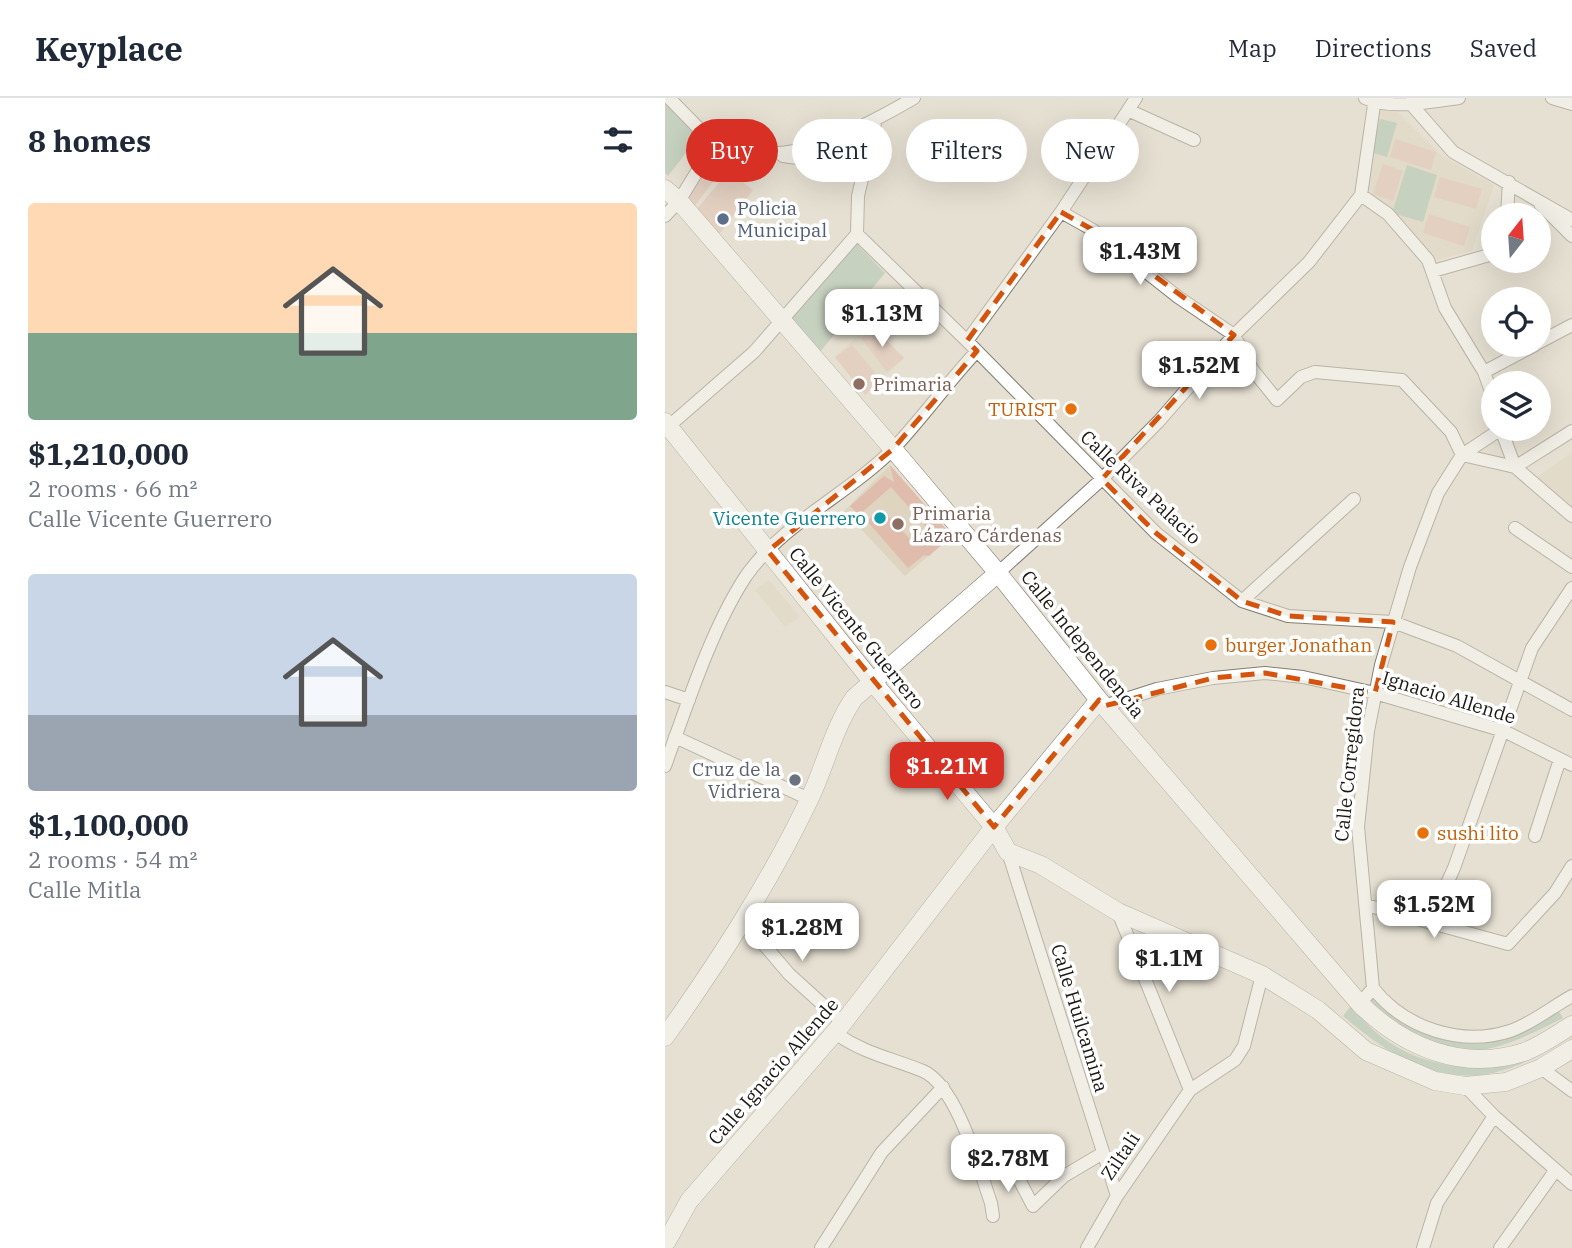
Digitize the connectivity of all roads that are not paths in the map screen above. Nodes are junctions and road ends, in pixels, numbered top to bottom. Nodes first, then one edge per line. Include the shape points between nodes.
1 (669, 98) edge
2 (884, 98) edge
3 (915, 98) edge
4 (1136, 98) edge
5 (1459, 98) edge
6 (1552, 98) edge
7 (1372, 99) edge
8 (1410, 103) junction
9 (1572, 104) edge
10 (893, 111) junction
11 (1130, 111) junction
12 (690, 119) edge
13 (876, 119) edge
14 (1194, 140) dead end
15 (686, 178) edge
16 (860, 182) edge
17 (1509, 182) junction
18 (672, 195) edge
19 (1361, 195) junction
20 (1508, 203) edge
21 (1062, 212) junction
22 (665, 216) edge
23 (1567, 216) edge
24 (857, 234) junction
25 (1572, 236) edge
26 (1481, 257) edge
27 (1433, 271) junction
28 (779, 320) junction
29 (1572, 325) edge
30 (1234, 335) junction
31 (1551, 336) edge
32 (967, 341) junction
33 (977, 351) junction
34 (1512, 357) edge
35 (1483, 371) edge
36 (1486, 371) edge
37 (667, 424) edge
38 (1572, 431) edge
39 (1483, 441) edge
40 (1505, 441) edge
41 (893, 449) junction
42 (1462, 455) junction
43 (1515, 467) junction
44 (1102, 479) junction
45 (1354, 499) dead end
46 (1572, 516) edge
47 (1515, 528) dead end
48 (768, 551) junction
49 (1572, 567) edge
50 (998, 573) junction
51 (1572, 588) edge
52 (1242, 601) junction
53 (1393, 622) junction
54 (1520, 679) junction
55 (871, 680) junction
56 (665, 692) edge
57 (1375, 693) junction
58 (689, 700) junction
59 (1101, 703) junction
60 (1572, 710) edge
61 (1504, 731) junction
62 (675, 737) junction
63 (1566, 762) edge
64 (665, 766) edge
65 (810, 799) junction
66 (994, 827) junction
67 (1535, 836) dead end
68 (1008, 852) junction
69 (1572, 866) edge
70 (1366, 905) junction
71 (1118, 912) junction
72 (1423, 919) junction
73 (743, 920) junction
74 (1262, 975) junction
75 (1373, 988) junction
76 (1572, 996) edge
77 (1360, 1004) junction
78 (1572, 1025) edge
79 (839, 1028) junction
80 (665, 1037) edge
81 (1572, 1049) edge
82 (1541, 1068) junction
83 (1465, 1086) junction
84 (943, 1087) junction
85 (1190, 1090) junction
86 (1572, 1091) edge
87 (1494, 1116) junction
88 (1103, 1153) junction
89 (1011, 1166) dead end
90 (1556, 1171) junction
91 (1572, 1184) edge
92 (1117, 1196) junction
93 (993, 1216) dead end
94 (668, 1243) edge
95 (821, 1248) edge
96 (1087, 1248) edge
97 (1423, 1248) edge
98 (1500, 1248) edge

1 - 12 street
2 - 10 street
3 - 10 street
4 - 11 street
5 - 8 street
6 - 9 street
7 - 8 street
7 - 19 street
8 - 17 street via 1453,152
10 - 13 street
11 - 14 street
11 - 21 street
15 - 18 street
16 - 24 street
17 - 20 street
17 - 23 street
18 - 22 street
18 - 28 main road, Calle Independencia
19 - 27 street via 1413,239
19 - 30 street via 1309,262
21 - 30 street
21 - 32 street
23 - 25 street
24 - 28 street
24 - 32 street, Calle Riva Palacio
26 - 27 street
27 - 35 street via 1445,308
28 - 37 street via 754,352
28 - 41 main road, Calle Independencia
29 - 31 street
30 - 42 street via 1252,369 1277,400 1301,377 1315,372 1402,380 1451,432
30 - 44 street via 1160,421
32 - 33 street, Calle Riva Palacio
33 - 41 street
33 - 44 street, Calle Riva Palacio
34 - 36 street
37 - 48 main road, Calle Vicente Guerrero
38 - 43 street
39 - 42 street
40 - 43 street
41 - 48 street
41 - 50 main road, Calle Independencia
42 - 43 street
42 - 53 street, Calle Corregidora via 1423,528
43 - 46 street
44 - 50 street
44 - 52 street, Calle Riva Palacio via 1156,533
45 - 52 street
47 - 49 street
48 - 55 main road, Calle Vicente Guerrero
48 - 58 street via 727,608
50 - 55 main road
50 - 59 main road, Calle Independencia
51 - 54 street via 1532,648
52 - 53 street, Calle Riva Palacio via 1288,616
53 - 54 street, Calle Riva Palacio via 1457,646
53 - 57 street, Calle Corregidora
54 - 60 street, Calle Riva Palacio
54 - 61 street
55 - 65 main road via 843,715
55 - 66 main road, Calle Vicente Guerrero
56 - 58 street
57 - 59 street, Ignacio Allende via 1265,673 1213,678
57 - 61 street, Ignacio Allende
57 - 70 street, Calle Corregidora via 1358,827
58 - 62 street
59 - 66 main road, Calle Ignacio Allende
59 - 77 main road, Calle Independencia
61 - 63 street, Ignacio Allende
61 - 72 street via 1439,901
62 - 64 street
62 - 65 street
63 - 67 street
65 - 73 main road
66 - 68 main road, Calle Vicente Guerrero
66 - 79 main road, Calle Ignacio Allende
68 - 71 main road via 1041,865
68 - 88 street, Calle Huilcamina
69 - 72 street via 1508,944
70 - 72 street
70 - 75 street, Calle Corregidora
71 - 74 main road
71 - 85 street
73 - 79 street
73 - 80 main road
74 - 83 main road via 1394,1065 1435,1082
74 - 85 street via 1244,1046 1235,1060
75 - 76 street via 1402,1015 1425,1027 1478,1038 1512,1031
75 - 77 street
77 - 78 main road, Calle Independencia via 1384,1028 1440,1055 1493,1060 1527,1051
79 - 84 street via 854,1047 926,1072
79 - 94 main road, Calle Ignacio Allende via 689,1201
81 - 82 main road
82 - 83 main road via 1506,1082
82 - 86 street
83 - 87 street
84 - 93 street via 961,1122
84 - 95 street via 882,1152
85 - 92 street, Ziltali
87 - 90 street
87 - 97 street via 1437,1203
88 - 89 street via 1082,1163 1033,1206
88 - 92 street, Calle Huilcamina
90 - 91 street
90 - 98 street
92 - 96 street, Ziltali

